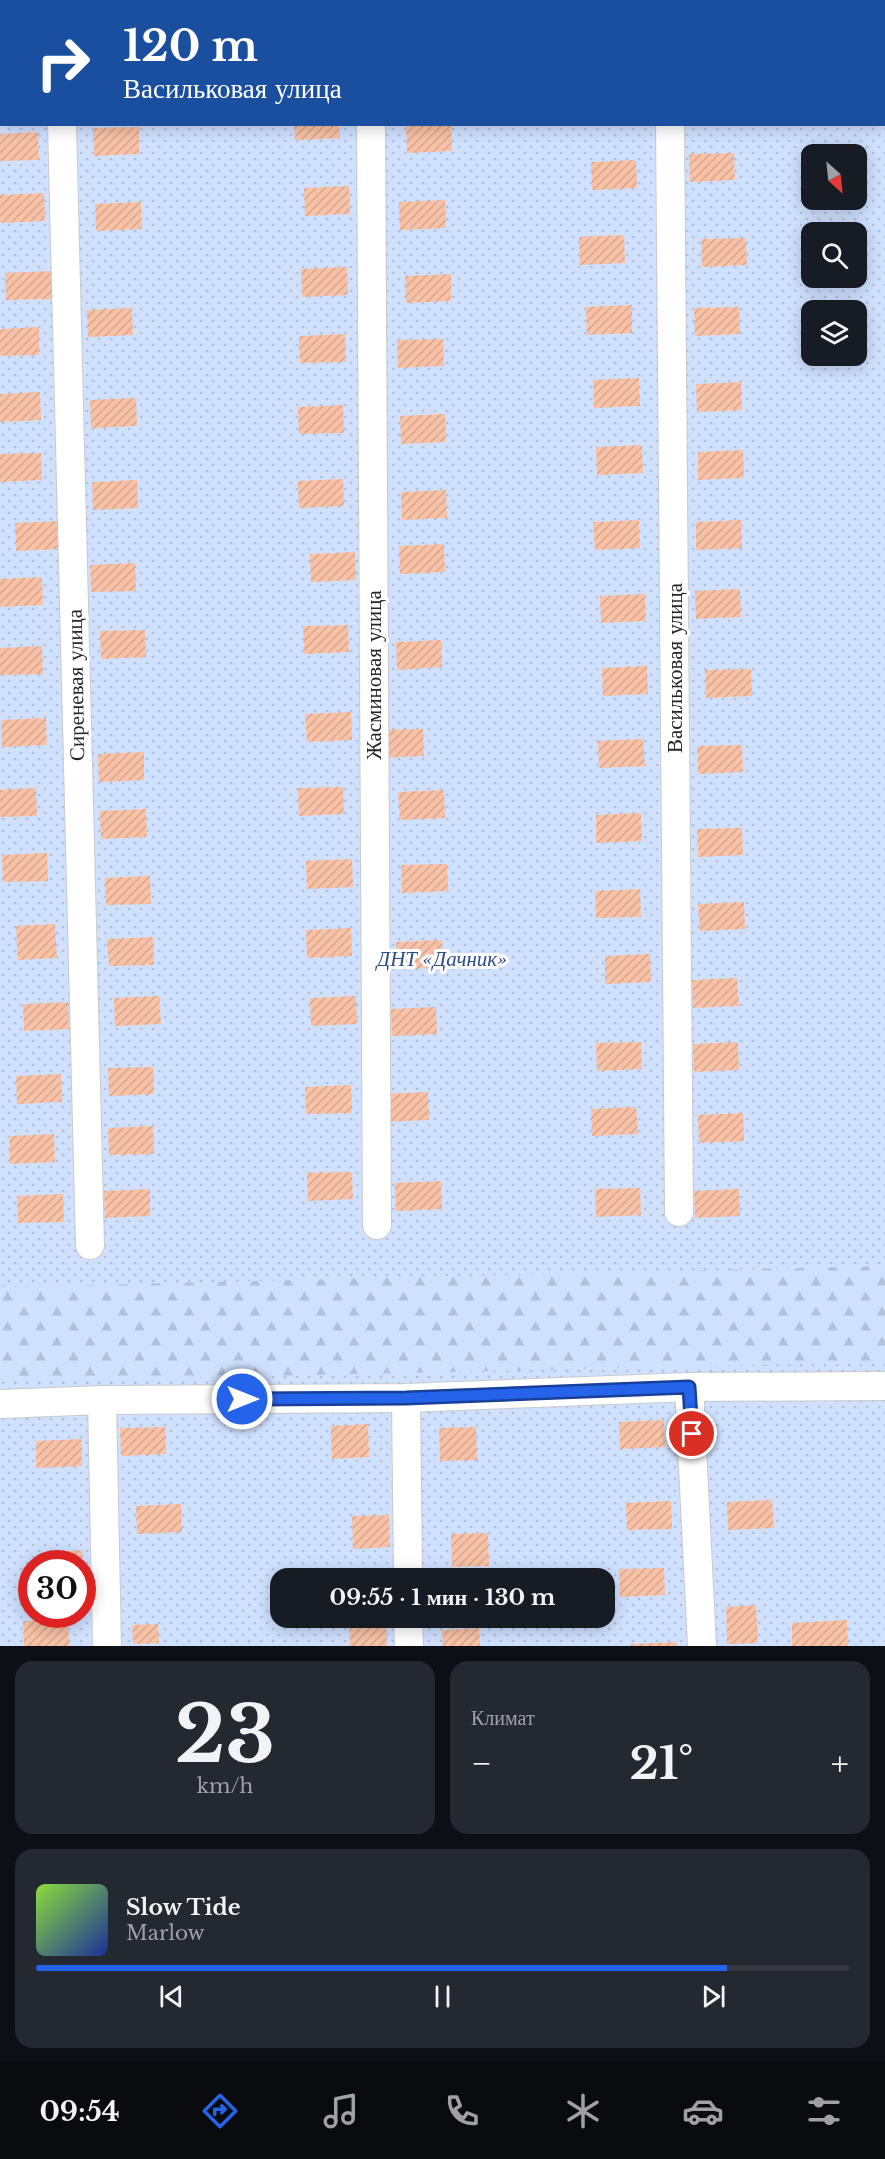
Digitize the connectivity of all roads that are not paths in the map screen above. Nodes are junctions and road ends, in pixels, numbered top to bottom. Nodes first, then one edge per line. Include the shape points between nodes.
1 (62, 126) edge
2 (370, 126) edge
3 (670, 126) edge
4 (679, 1212) dead end
5 (377, 1225) dead end
6 (90, 1245) dead end
7 (885, 1386) edge
8 (689, 1387) junction
9 (406, 1398) junction
10 (102, 1400) junction
11 (0, 1404) edge
12 (408, 1568) edge
13 (408, 1628) edge
14 (107, 1646) edge
15 (409, 1646) edge
16 (702, 1646) edge

1 - 6 street, Сиреневая улица
2 - 5 street, Жасминовая улица
3 - 4 street, Васильковая улица
7 - 8 street
8 - 9 street
8 - 16 street
9 - 10 street
9 - 12 street
10 - 11 street
10 - 14 street
13 - 15 street

